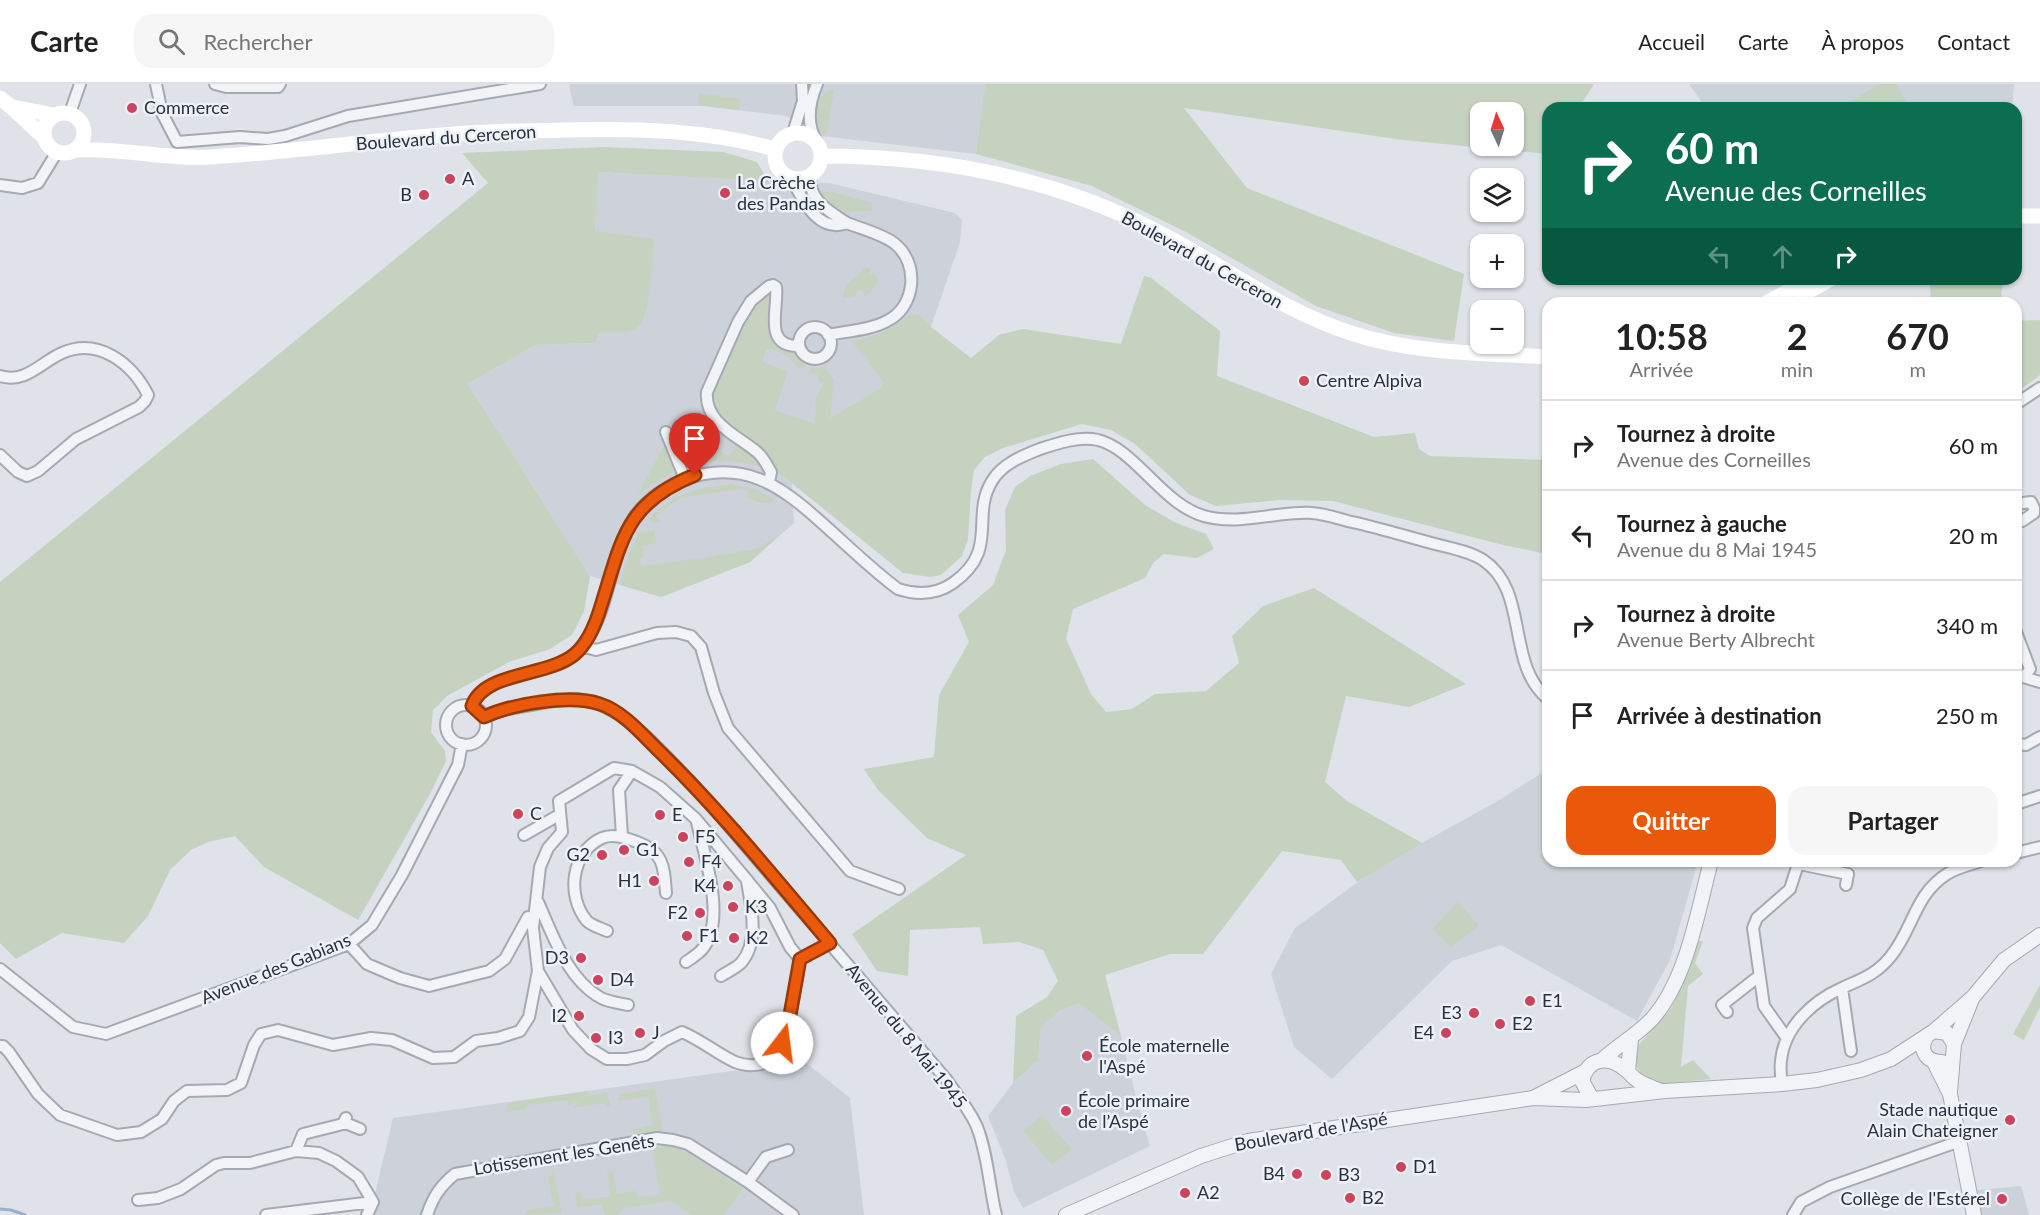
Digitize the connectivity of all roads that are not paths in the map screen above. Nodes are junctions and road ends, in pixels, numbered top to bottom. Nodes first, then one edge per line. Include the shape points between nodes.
1 (80, 84) edge
2 (156, 84) edge
3 (215, 84) edge
4 (280, 84) edge
5 (540, 84) edge
6 (802, 84) edge
7 (818, 84) edge
8 (6, 103) edge
9 (70, 113) junction
10 (54, 116) junction
11 (84, 128) junction
12 (793, 133) junction
13 (45, 138) junction
14 (116, 149) junction
15 (775, 149) junction
16 (819, 149) junction
17 (76, 150) junction
18 (57, 152) junction
19 (810, 176) junction
20 (791, 178) junction
21 (0, 185) edge
22 (2022, 207) edge
23 (2040, 207) edge
24 (2022, 216) edge
25 (2040, 216) edge
26 (843, 224) junction
27 (1799, 285) edge
28 (1820, 285) edge
29 (1777, 297) edge
30 (1798, 297) edge
31 (828, 335) junction
32 (799, 346) junction
33 (1542, 357) edge
34 (0, 376) edge
35 (2040, 388) edge
36 (2022, 400) edge
37 (679, 427) dead end
38 (666, 432) dead end
39 (0, 455) edge
40 (690, 477) junction
41 (769, 482) junction
42 (2022, 503) edge
43 (2022, 521) edge
44 (582, 646) junction
45 (2022, 654) edge
46 (2027, 672) edge
47 (2040, 682) edge
48 (1542, 693) edge
49 (472, 706) junction
50 (484, 717) junction
51 (2040, 737) edge
52 (462, 744) junction
53 (2022, 745) edge
54 (632, 771) junction
55 (2040, 796) edge
56 (2022, 802) edge
57 (560, 815) junction
58 (696, 819) junction
59 (524, 835) dead end
60 (622, 836) junction
61 (2040, 847) edge
62 (2022, 851) edge
63 (1709, 867) edge
64 (1797, 867) edge
65 (1819, 867) edge
66 (1965, 867) edge
67 (747, 880) junction
68 (1846, 885) dead end
69 (900, 889) dead end
70 (666, 893) dead end
71 (537, 901) junction
72 (533, 928) junction
73 (607, 931) dead end
74 (2040, 935) edge
75 (830, 943) junction
76 (349, 944) junction
77 (800, 959) junction
78 (686, 962) dead end
79 (1, 971) edge
80 (538, 971) junction
81 (721, 976) dead end
82 (1759, 976) junction
83 (1842, 988) junction
84 (1973, 997) junction
85 (628, 1005) dead end
86 (1727, 1012) dead end
87 (1930, 1034) junction
88 (1786, 1037) junction
89 (1630, 1039) junction
90 (0, 1046) edge
91 (1953, 1049) junction
92 (1851, 1051) dead end
93 (1891, 1059) junction
94 (1602, 1060) junction
95 (1930, 1060) junction
96 (1584, 1072) junction
97 (1628, 1072) junction
98 (1782, 1084) junction
99 (1665, 1092) junction
100 (1950, 1094) junction
101 (1619, 1096) junction
102 (1533, 1098) junction
103 (1592, 1099) junction
104 (360, 1129) dead end
105 (1960, 1141) junction
106 (788, 1150) dead end
107 (296, 1151) junction
108 (748, 1182) junction
109 (989, 1186) junction
110 (138, 1200) dead end
111 (374, 1202) junction
112 (266, 1215) edge
113 (367, 1215) edge
114 (427, 1215) edge
115 (793, 1215) edge
116 (987, 1215) edge
117 (996, 1215) edge
118 (1066, 1215) edge
119 (1793, 1215) edge
120 (1974, 1215) edge

1 - 9 street
2 - 5 street via 162,113 177,142 268,139 348,116
3 - 4 street
6 - 12 street via 803,101
7 - 16 street via 809,122
8 - 10 main road
8 - 13 main road
9 - 10 main road
9 - 11 main road
10 - 13 main road via 45,125
11 - 14 main road, Boulevard du Cerceron
11 - 17 main road via 83,140
12 - 15 main road
12 - 16 main road via 806,134
13 - 18 main road
14 - 15 main road, Boulevard du Cerceron via 209,157 454,134 596,129 697,133
14 - 17 main road, Boulevard du Cerceron
15 - 20 main road via 775,164
16 - 19 main road via 816,171
16 - 33 main road, Boulevard du Cerceron via 997,173 1076,195 1162,234 1283,304 1352,333 1432,350
17 - 18 main road
18 - 21 street via 38,183 22,188
19 - 20 main road
19 - 26 street via 817,201
20 - 26 street via 808,210 828,224
22 - 23 main road
24 - 25 main road
26 - 31 street via 893,242 910,264 912,276 908,301 890,320
27 - 29 main road
28 - 30 main road
31 - 32 street via 812,327 799,338
31 - 32 street via 831,344 821,358 803,355
32 - 41 street via 781,340 775,331 777,292 776,287 769,286 752,301 738,322 706,392 711,413 720,425 759,454 771,472
34 - 39 street via 23,376 63,352 92,348 113,355 129,368 148,395 139,407 76,439 27,476
35 - 36 street
37 - 40 street
38 - 40 street
40 - 41 street via 725,472
40 - 44 street via 659,493 630,524 597,619
41 - 48 street via 795,499 898,589 910,593 936,592 970,569 976,559 987,492 1000,470 1021,457 1061,443 1098,440 1118,451 1165,493 1200,515 1235,520 1319,514 1482,559 1505,587 1524,663
42 - 43 street via 2031,502 2034,508 2034,513
44 - 49 street via 564,662 496,683 475,697
44 - 69 street via 596,650 657,633 691,636 701,647 728,728 850,871
45 - 46 street
46 - 47 street
49 - 50 street
49 - 52 street via 454,710 447,720 451,738
50 - 52 street via 485,729 479,740
50 - 75 street, Avenue du 8 Mai 1945 via 504,709 561,699 582,700 615,711 691,782
51 - 53 street
52 - 76 street, Avenue des Gabians via 458,765 402,875 372,925
54 - 57 street via 614,768 584,786 560,801
54 - 58 street via 660,787
54 - 60 street via 618,790
55 - 56 street
57 - 59 street
57 - 71 street via 562,832 548,848 540,867
58 - 67 street
58 - 78 street via 714,923 704,946
60 - 70 street via 651,847 664,867
60 - 73 street via 603,837 583,852 574,882 576,903 588,923
61 - 62 street
63 - 89 street via 1676,980 1664,1003
64 - 82 street via 1790,889 1754,923
65 - 68 street via 1848,874
66 - 83 street via 1947,874 1922,897 1892,956 1868,978
67 - 77 street via 770,908
67 - 81 street via 753,921 750,944 740,963
71 - 72 street
71 - 85 street via 567,963 588,990 603,999
72 - 76 street via 528,917 505,959 489,971 429,986 367,964
72 - 80 street
74 - 84 street via 2004,960
75 - 77 street
75 - 109 street, Avenue du 8 Mai 1945 via 964,1105 976,1125
76 - 79 street, Avenue des Gabians via 106,1034 73,1027
77 - 80 street via 782,1043 770,1060 753,1066 736,1062 682,1032 645,1055 608,1059 591,1049 573,1030
80 - 90 street via 529,1017 520,1031 476,1041 454,1057 433,1058 392,1040 371,1038 333,1045 278,1030 261,1034 241,1083 227,1090 187,1092 174,1101 162,1119 141,1132 117,1135 60,1115
82 - 86 street via 1722,1005
82 - 88 street via 1764,1006
83 - 88 street via 1818,1001
83 - 92 street
84 - 87 street
84 - 91 street
87 - 91 street via 1947,1034
87 - 93 street
87 - 95 street via 1923,1044
88 - 98 street via 1780,1061
89 - 94 street
89 - 97 street
91 - 95 street via 1943,1062
91 - 100 street
93 - 95 street
93 - 98 street via 1835,1077
94 - 96 street
94 - 97 street
95 - 100 street
96 - 102 street, Boulevard de l'Aspé
96 - 103 street via 1582,1082
97 - 99 street via 1646,1086
97 - 101 street via 1629,1082
98 - 99 street
99 - 101 street
100 - 105 street
101 - 103 street
102 - 103 street, Boulevard de l'Aspé
102 - 118 street, Boulevard de l'Aspé via 1248,1141 1201,1156
104 - 107 street via 344,1121 303,1134
105 - 119 street via 1830,1187 1801,1202
105 - 120 street
106 - 108 street via 766,1157
107 - 110 street via 250,1163 216,1165 181,1189 158,1198
107 - 111 street via 336,1161 358,1177
108 - 114 street, Lotissement les Genêts via 688,1144 657,1138 455,1174 441,1185
108 - 115 street, Lotissement les Genêts
109 - 116 street, Avenue du 8 Mai 1945
109 - 117 street, Avenue du 8 Mai 1945
111 - 112 street
111 - 113 street

